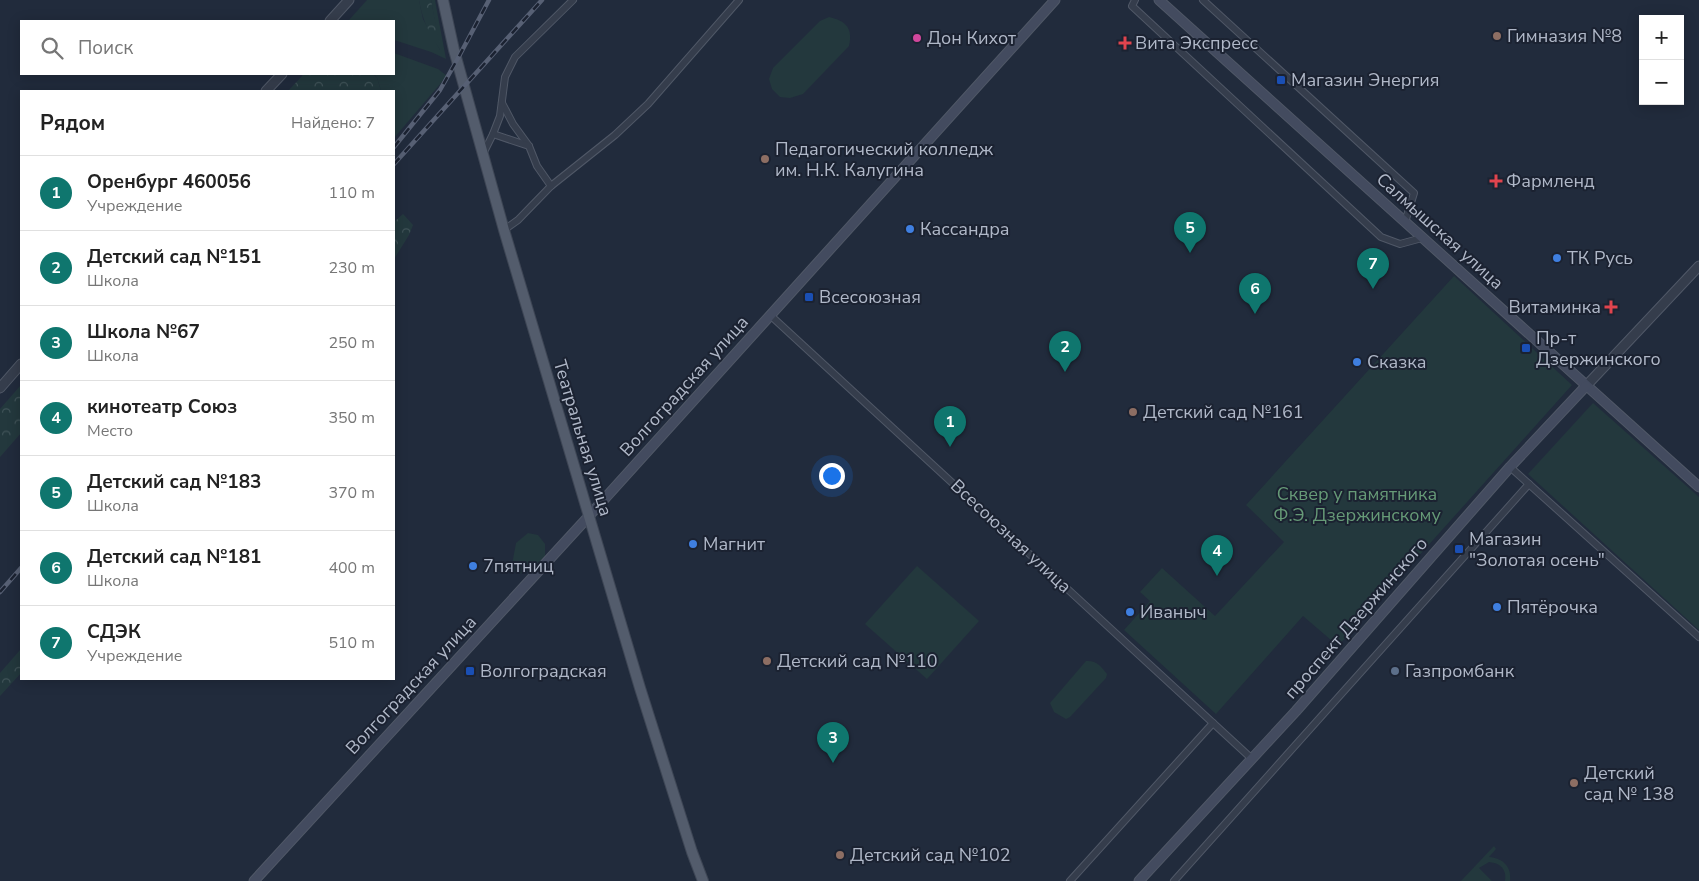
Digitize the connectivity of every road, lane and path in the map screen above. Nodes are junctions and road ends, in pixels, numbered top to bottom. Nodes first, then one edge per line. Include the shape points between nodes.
1 (349, 0) edge
2 (443, 0) edge
3 (573, 0) edge
4 (739, 0) edge
5 (1055, 0) edge
6 (1134, 0) edge
7 (1159, 0) edge
8 (1203, 0) edge
9 (331, 20) edge
10 (281, 75) edge
11 (267, 90) edge
12 (502, 103) junction
13 (493, 134) junction
14 (529, 146) junction
15 (484, 152) junction
16 (551, 186) junction
17 (1405, 222) junction
18 (504, 230) junction
19 (1422, 238) junction
20 (1699, 266) edge
21 (770, 314) junction
22 (20, 365) edge
23 (1586, 386) junction
24 (0, 388) edge
25 (1510, 467) junction
26 (1529, 484) junction
27 (1699, 487) edge
28 (589, 516) junction
29 (1699, 637) edge
30 (1213, 723) junction
31 (1251, 758) junction
32 (254, 881) edge
33 (703, 881) edge
34 (1070, 881) edge
35 (1139, 881) edge
36 (1174, 881) edge

1 - 9 street
2 - 15 main road, Театральная улица
3 - 12 street via 515,57 505,77
4 - 16 street via 648,104
5 - 21 main road, Волгоградская улица
6 - 19 street via 1132,6 1381,237 1400,244
7 - 17 main road, Салмышская улица
8 - 17 street via 1414,193
10 - 11 street
12 - 13 street
12 - 14 street
13 - 14 street
13 - 15 street
14 - 16 street via 536,166
15 - 18 main road, Театральная улица
16 - 18 street
17 - 19 main road, Салмышская улица
18 - 28 main road, Театральная улица
19 - 23 main road, Салмышская улица
20 - 23 street, проспект Дзержинского
21 - 28 main road, Волгоградская улица
21 - 30 street, Всесоюзная улица
22 - 24 street
23 - 25 main road, проспект Дзержинского
23 - 27 main road, Салмышская улица
25 - 26 street
25 - 31 main road, проспект Дзержинского
26 - 29 street
26 - 36 street
28 - 32 main road, Волгоградская улица
28 - 33 main road, Театральная улица via 640,688
30 - 31 street, Всесоюзная улица
30 - 34 street
31 - 35 main road, проспект Дзержинского

